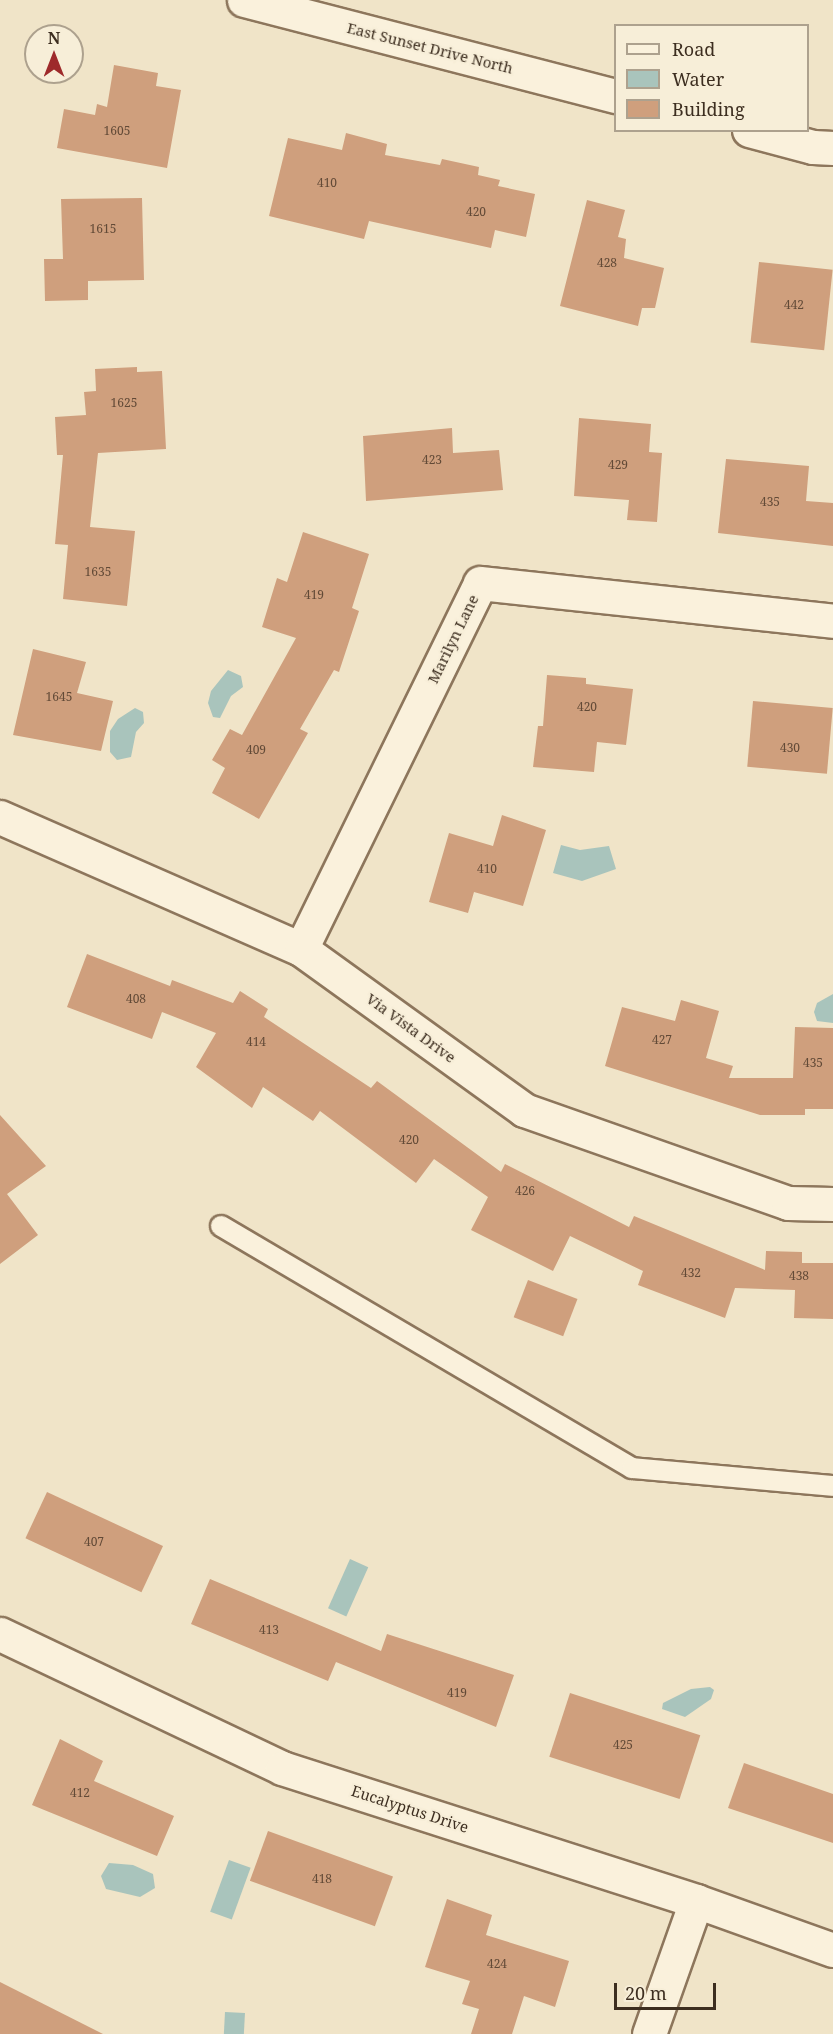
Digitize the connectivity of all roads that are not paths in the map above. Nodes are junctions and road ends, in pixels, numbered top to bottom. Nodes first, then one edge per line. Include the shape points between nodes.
1 (244, 0) edge
2 (614, 96) edge
3 (757, 132) edge
4 (833, 148) edge
5 (833, 621) edge
6 (0, 818) edge
7 (301, 949) junction
8 (833, 1204) edge
9 (221, 1226) dead end
10 (833, 1486) edge
11 (0, 1634) edge
12 (696, 1901) junction
13 (833, 1950) edge
14 (649, 2034) edge

1 - 2 street, East Sunset Drive North
3 - 4 street via 813,147
5 - 7 street, Marilyn Lane via 480,583
6 - 7 street, Via Vista Drive
7 - 8 street, Via Vista Drive via 524,1110 788,1203
9 - 10 lane via 632,1468
11 - 12 street, Eucalyptus Drive via 282,1768
12 - 13 street, Eucalyptus Drive
12 - 14 street

